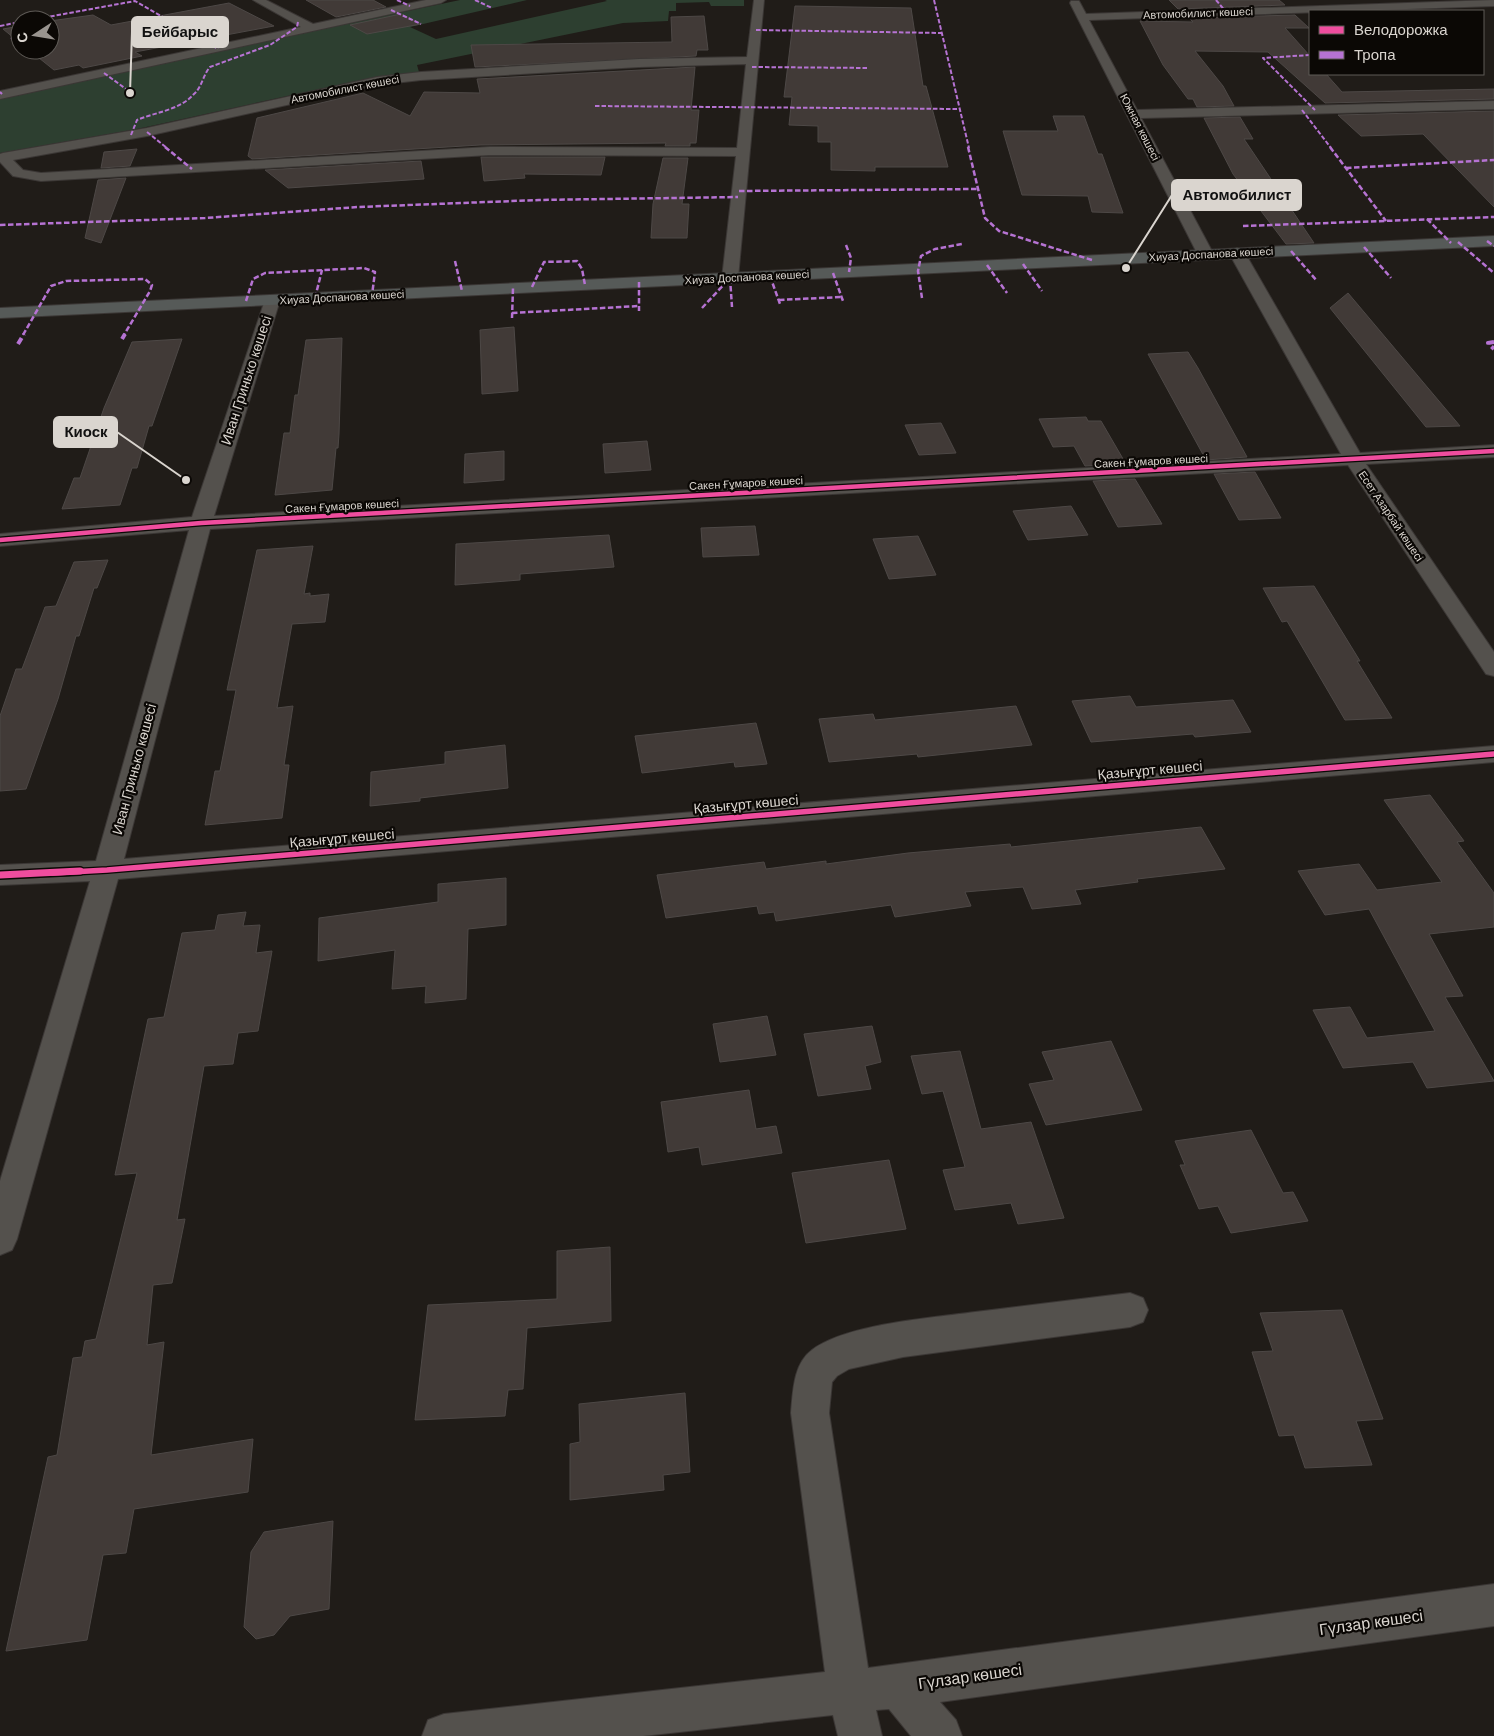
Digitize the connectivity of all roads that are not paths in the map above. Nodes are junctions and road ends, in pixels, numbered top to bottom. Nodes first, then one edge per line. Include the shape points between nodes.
1 (258, 0) edge
2 (441, 0) edge
3 (759, 0) edge
4 (1073, 0) edge
5 (1494, 3) edge
6 (1082, 17) junction
7 (312, 28) junction
8 (753, 60) junction
9 (0, 95) edge
10 (1494, 105) edge
11 (1133, 114) junction
12 (743, 152) junction
13 (2, 157) edge
14 (1494, 241) edge
15 (1237, 253) junction
16 (1206, 255) junction
17 (730, 278) junction
18 (272, 300) junction
19 (0, 313) edge
20 (1494, 451) edge
21 (1354, 460) junction
22 (201, 524) junction
23 (0, 540) edge
24 (1494, 669) edge
25 (1494, 754) edge
26 (107, 870) junction
27 (0, 875) edge
28 (0, 1240) edge
29 (1130, 1310) dead end
30 (1494, 1605) edge
31 (898, 1686) junction
32 (850, 1692) junction
33 (444, 1736) edge
34 (860, 1736) edge
35 (923, 1736) edge
36 (940, 1736) edge

1 - 7 street
2 - 7 street
3 - 8 street
4 - 6 street, Южная көшесі
5 - 6 street, Автомобилист көшесі
6 - 11 street, Южная көшесі
7 - 9 street
8 - 12 street
8 - 13 street, Автомобилист көшесі via 421,76 377,82 146,132
10 - 11 street
11 - 16 street, Южная көшесі
12 - 13 street, Автомобилист көшесі via 489,152 41,177 18,173
12 - 17 street
14 - 15 main road, Хиуаз Доспанова көшесі
15 - 16 main road, Хиуаз Доспанова көшесі
15 - 21 street, Есет Азарбай көшесі
16 - 17 main road, Хиуаз Доспанова көшесі
17 - 18 main road, Хиуаз Доспанова көшесі
18 - 19 main road, Хиуаз Доспанова көшесі
18 - 22 street, Иван Гринько көшесі
20 - 21 street, Сакен Ғұмаров көшесі
21 - 22 street, Сакен Ғұмаров көшесі
21 - 24 street, Есет Азарбай көшесі
22 - 23 street, Сакен Ғұмаров көшесі
22 - 26 street, Иван Гринько көшесі
25 - 26 street, Қазығұрт көшесі
26 - 27 street, Қазығұрт көшесі
26 - 28 street, Иван Гринько көшесі
29 - 32 street via 903,1339 842,1353 824,1363 814,1376 811,1422
30 - 31 street, Гүлзар көшесі
31 - 32 street, Гүлзар көшесі
31 - 35 street
31 - 36 street
32 - 33 street, Гүлзар көшесі
32 - 34 street

